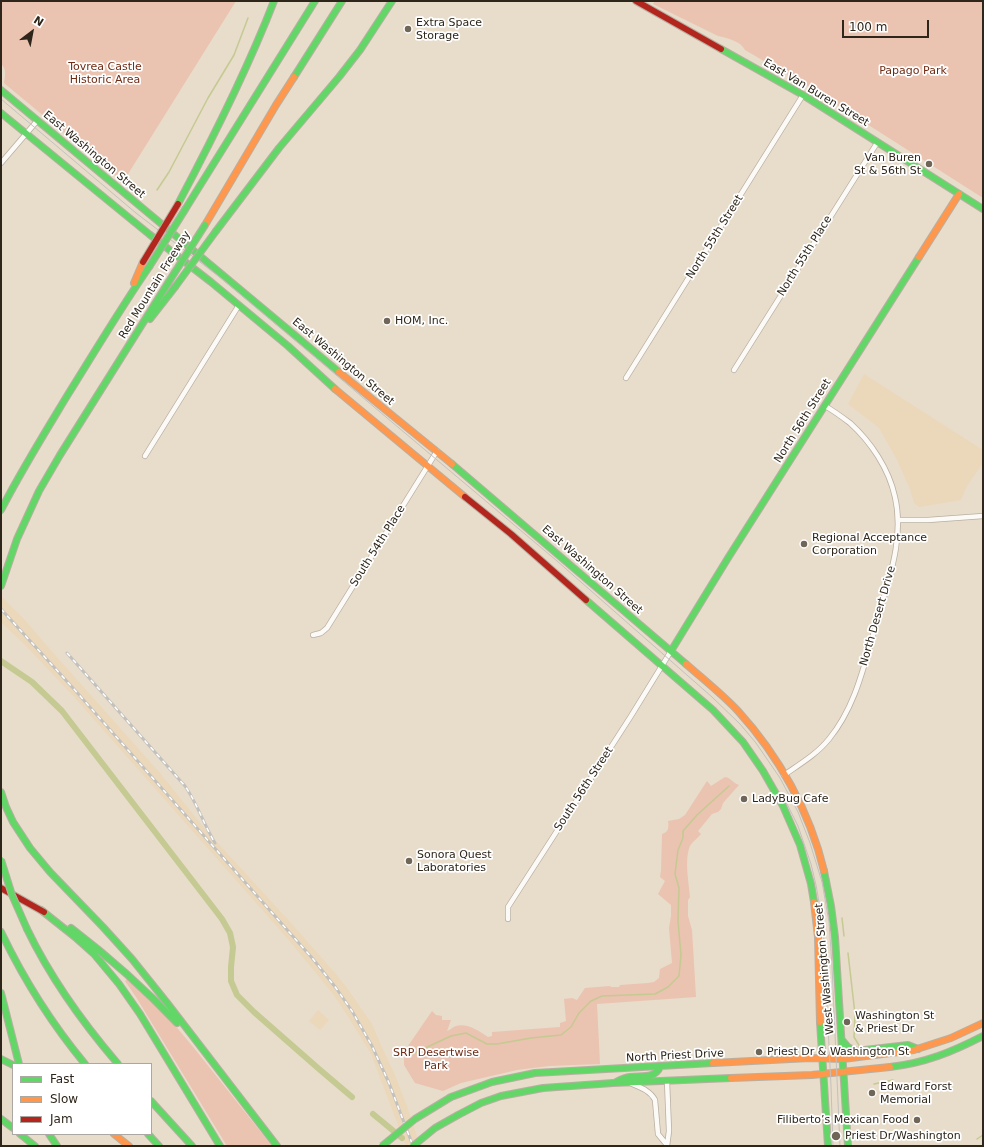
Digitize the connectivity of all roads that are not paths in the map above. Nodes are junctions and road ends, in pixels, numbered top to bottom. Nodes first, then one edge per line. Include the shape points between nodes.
1 (274, 1) edge
2 (315, 1) edge
3 (342, 1) edge
4 (392, 1) edge
5 (636, 1) edge
6 (1, 90) edge
7 (803, 95) junction
8 (1, 113) edge
9 (37, 121) junction
10 (26, 134) junction
11 (877, 142) junction
12 (1, 163) edge
13 (959, 194) junction
14 (983, 209) edge
15 (125, 302) junction
16 (239, 304) junction
17 (131, 343) junction
18 (734, 370) dead end
19 (626, 378) dead end
20 (825, 406) junction
21 (437, 451) junction
22 (145, 456) dead end
23 (428, 466) junction
24 (1, 510) edge
25 (983, 516) edge
26 (898, 520) junction
27 (2, 583) edge
28 (313, 635) dead end
29 (671, 651) junction
30 (666, 661) joint
31 (662, 666) junction
32 (784, 775) junction
33 (1, 792) edge
34 (1, 860) edge
35 (1, 888) edge
36 (41, 910) junction
37 (508, 919) dead end
38 (1, 932) edge
39 (1, 993) edge
40 (983, 1023) edge
41 (983, 1036) edge
42 (841, 1038) junction
43 (918, 1049) junction
44 (1, 1058) edge
45 (822, 1058) junction
46 (843, 1059) junction
47 (19, 1063) edge
48 (84, 1063) edge
49 (117, 1063) edge
50 (12, 1064) edge
51 (660, 1067) junction
52 (844, 1072) junction
53 (824, 1074) junction
54 (224, 1078) junction
55 (667, 1081) junction
56 (613, 1083) junction
57 (629, 1083) junction
58 (152, 1102) edge
59 (1, 1119) edge
60 (12, 1127) edge
61 (21, 1135) edge
62 (49, 1135) edge
63 (115, 1135) edge
64 (149, 1135) edge
65 (667, 1145) edge
66 (35, 1146) edge
67 (57, 1146) edge
68 (129, 1146) edge
69 (158, 1146) edge
70 (192, 1146) edge
71 (220, 1146) edge
72 (277, 1146) edge
73 (382, 1146) edge
74 (413, 1146) edge
75 (828, 1146) edge
76 (848, 1146) edge

1 - 15 main road, bridge via 212,139 178,204 143,262
2 - 15 main road, Red Mountain Freeway, bridge
3 - 17 main road, Red Mountain Freeway, bridge
4 - 17 main road, bridge via 360,50 279,148
5 - 7 main road, East Van Buren Street
6 - 9 main road, East Washington Street
7 - 11 main road, East Van Buren Street
7 - 19 street, North 55th Street
8 - 10 main road, East Washington Street
9 - 10 street
9 - 21 main road, East Washington Street
10 - 12 street
10 - 16 main road, East Washington Street
11 - 13 main road, East Van Buren Street
11 - 18 street, North 55th Place
13 - 14 main road, East Van Buren Street
13 - 20 main road, North 56th Street
15 - 24 main road, Red Mountain Freeway via 31,454
16 - 22 street
16 - 23 main road, East Washington Street
17 - 27 main road, Red Mountain Freeway via 39,491 17,539
20 - 26 street, North Desert Drive via 850,423 882,462 893,490
20 - 29 main road, North 56th Street
21 - 23 street, South 54th Place
21 - 29 main road, East Washington Street
23 - 28 street, South 54th Place via 327,628
23 - 31 main road, East Washington Street via 511,534
25 - 26 street
26 - 32 street, North Desert Drive via 892,567 851,704 844,719 820,750
29 - 30 street, North 56th Street
29 - 32 main road, West Washington Street via 736,709 765,744
30 - 31 street, South 56th Street
31 - 37 street, South 56th Street via 508,907
31 - 45 main road, West Washington Street via 713,710 740,738 771,783 794,830 807,868 817,921
32 - 42 main road, West Washington Street via 809,826 827,884 835,935
33 - 54 main road via 14,822 34,855 132,959
34 - 49 main road, bridge via 26,929 48,970 70,1005
35 - 36 main road
36 - 54 main road via 71,927 129,976 173,1019
36 - 71 main road via 94,954 119,984
38 - 48 main road via 20,971 42,1007
39 - 47 main road
40 - 43 main road, North Priest Drive via 951,1038
41 - 52 main road via 958,1049 916,1063
42 - 43 main road via 846,1047 856,1051 908,1045
42 - 46 main road, West Washington Street
43 - 46 main road, North Priest Drive
44 - 50 main road
45 - 46 main road, North Priest Drive
45 - 51 main road, North Priest Drive
45 - 53 main road, West Washington Street
46 - 52 main road, West Washington Street
51 - 56 main road via 659,1071 652,1075 627,1077
51 - 73 main road, North Priest Drive, bridge via 545,1073 486,1084 436,1106 416,1118
52 - 53 main road
52 - 76 main road, West Washington Street
53 - 55 main road
53 - 75 main road, West Washington Street
54 - 72 main road
55 - 57 main road
55 - 65 street
56 - 57 main road
56 - 74 main road, bridge via 543,1088 481,1103 435,1128
57 - 65 street via 653,1096 658,1134
58 - 70 main road
59 - 60 main road
61 - 66 main road
62 - 67 main road
63 - 68 main road
64 - 69 main road

